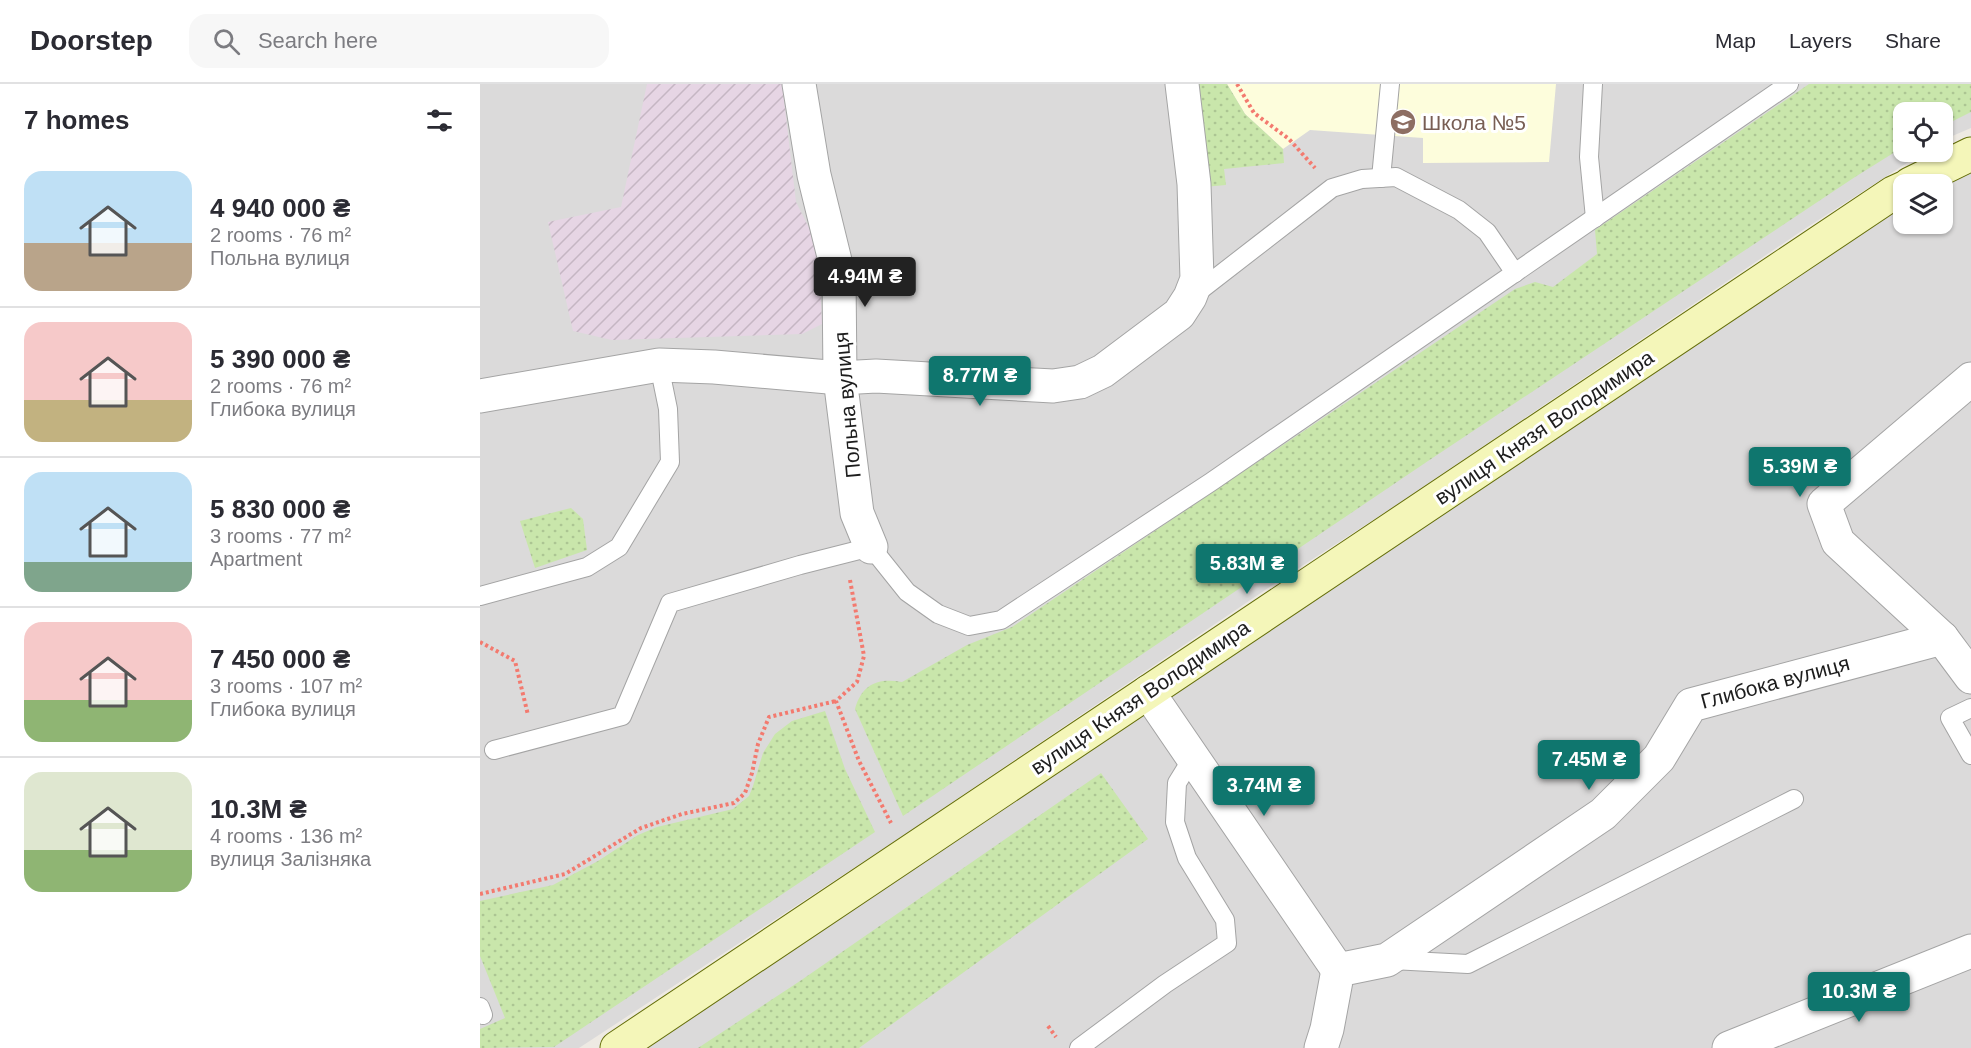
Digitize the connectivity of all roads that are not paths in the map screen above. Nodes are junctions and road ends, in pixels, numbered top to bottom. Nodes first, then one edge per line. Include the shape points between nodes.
1 (799, 84) edge
2 (1182, 84) edge
3 (1390, 84) edge
4 (1593, 84) edge
5 (1789, 84) edge
6 (1971, 154) edge
7 (1930, 174) edge
8 (1381, 178) junction
9 (1893, 195) edge
10 (1595, 218) junction
11 (1515, 273) junction
12 (1190, 297) junction
13 (659, 365) junction
14 (840, 378) junction
15 (1971, 379) edge
16 (480, 396) edge
17 (871, 547) junction
18 (480, 596) edge
19 (1942, 638) junction
20 (1971, 677) edge
21 (1148, 692) junction
22 (1971, 708) edge
23 (494, 750) dead end
24 (1971, 755) edge
25 (1193, 757) junction
26 (1794, 799) dead end
27 (1971, 951) edge
28 (1386, 960) junction
29 (1338, 970) junction
30 (617, 1048) edge
31 (1079, 1048) edge
32 (1321, 1048) edge
33 (1729, 1048) edge

1 - 14 street, Польна вулиця via 814,174 839,277
2 - 12 street via 1194,184 1197,279
3 - 8 lane
4 - 10 lane via 1588,157
5 - 10 lane
6 - 7 main road
8 - 11 lane via 1396,177 1459,210 1487,232
8 - 12 lane via 1332,188
9 - 21 main road, вулиця Князя Володимира
10 - 11 lane
11 - 17 lane via 1211,482 1001,620 969,626 938,614 907,592
12 - 14 street via 1179,314 1103,371 1080,382 1053,386 876,376
13 - 14 street
13 - 16 street
13 - 18 lane via 668,408 670,462 619,547 587,567
14 - 17 street, Польна вулиця via 857,513
15 - 19 street via 1824,504 1839,542
17 - 23 lane via 670,603 622,716
19 - 20 street
19 - 28 street, Глибока вулиця via 1691,705 1659,758 1603,814
21 - 25 street
21 - 30 main road, вулиця Князя Володимира
22 - 24 lane via 1950,718
25 - 29 street
25 - 31 lane via 1177,783 1175,822 1187,858 1225,920 1227,943
26 - 28 lane via 1468,964
27 - 33 street
28 - 29 street, Глибока вулиця
29 - 32 street

